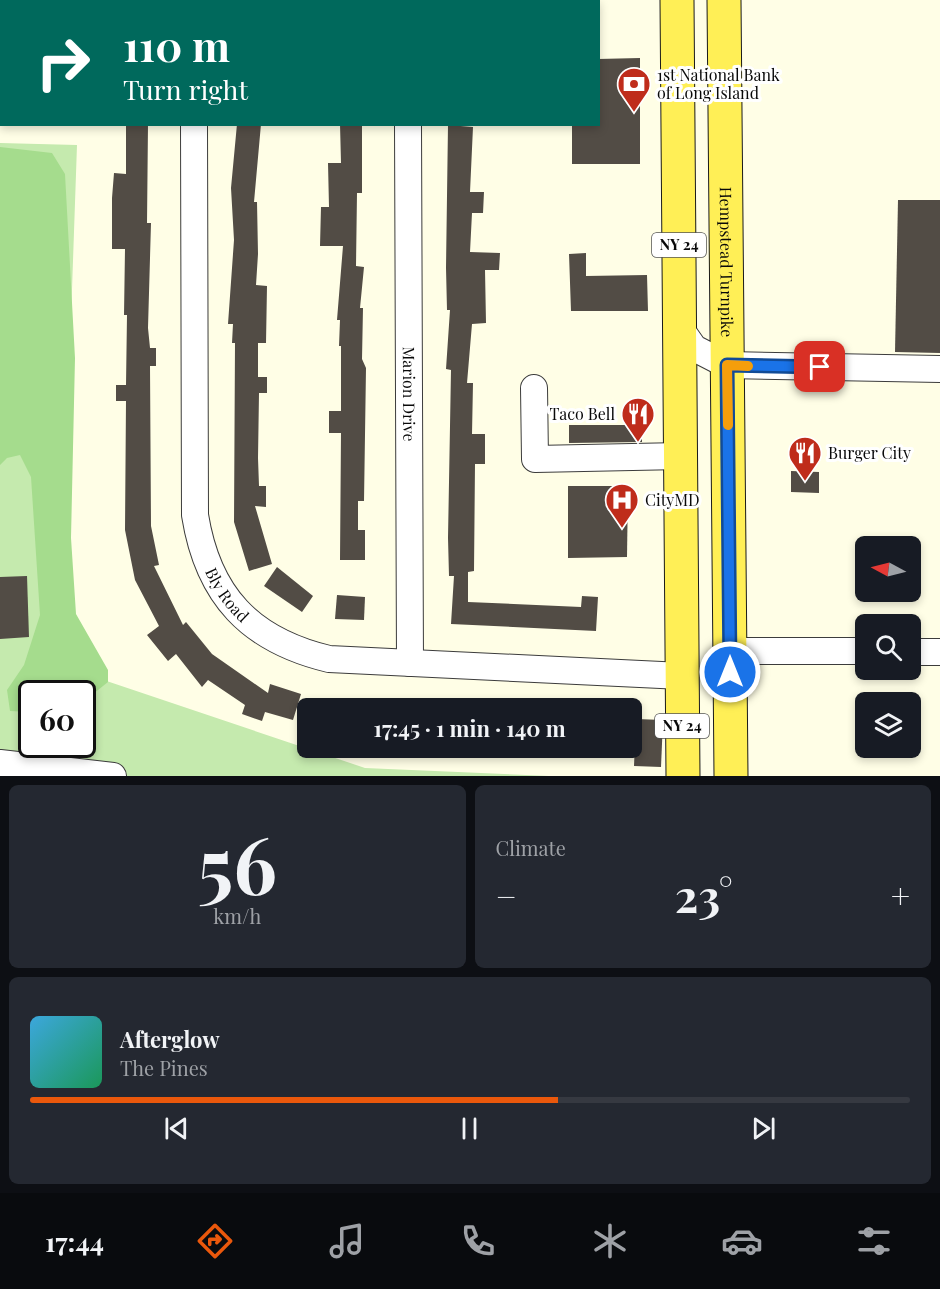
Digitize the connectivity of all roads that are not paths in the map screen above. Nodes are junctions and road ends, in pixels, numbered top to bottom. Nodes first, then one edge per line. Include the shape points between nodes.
1 (677, 0) edge
2 (724, 0) edge
3 (194, 126) edge
4 (408, 126) edge
5 (680, 328) junction
6 (727, 365) junction
7 (940, 369) edge
8 (534, 387) dead end
9 (681, 456) junction
10 (729, 651) junction
11 (855, 651) edge
12 (921, 652) edge
13 (940, 652) edge
14 (410, 663) junction
15 (682, 676) junction
16 (3, 762) edge
17 (113, 776) edge
18 (683, 776) edge
19 (730, 776) edge

1 - 5 main road, NY 24
2 - 6 main road, Hempstead Turnpike / NY 24
3 - 14 street, Bly Road via 195,514 207,564 221,590 242,615 297,651 329,658
4 - 14 street, Marion Drive
5 - 6 street via 694,348
5 - 9 main road, NY 24
6 - 7 street
6 - 10 main road, Hempstead Turnpike / NY 24
8 - 9 street via 535,459
9 - 15 main road, NY 24
10 - 11 street
10 - 19 main road, Hempstead Turnpike / NY 24
12 - 13 street
14 - 15 street, Bly Road
15 - 18 main road, NY 24
16 - 17 street

